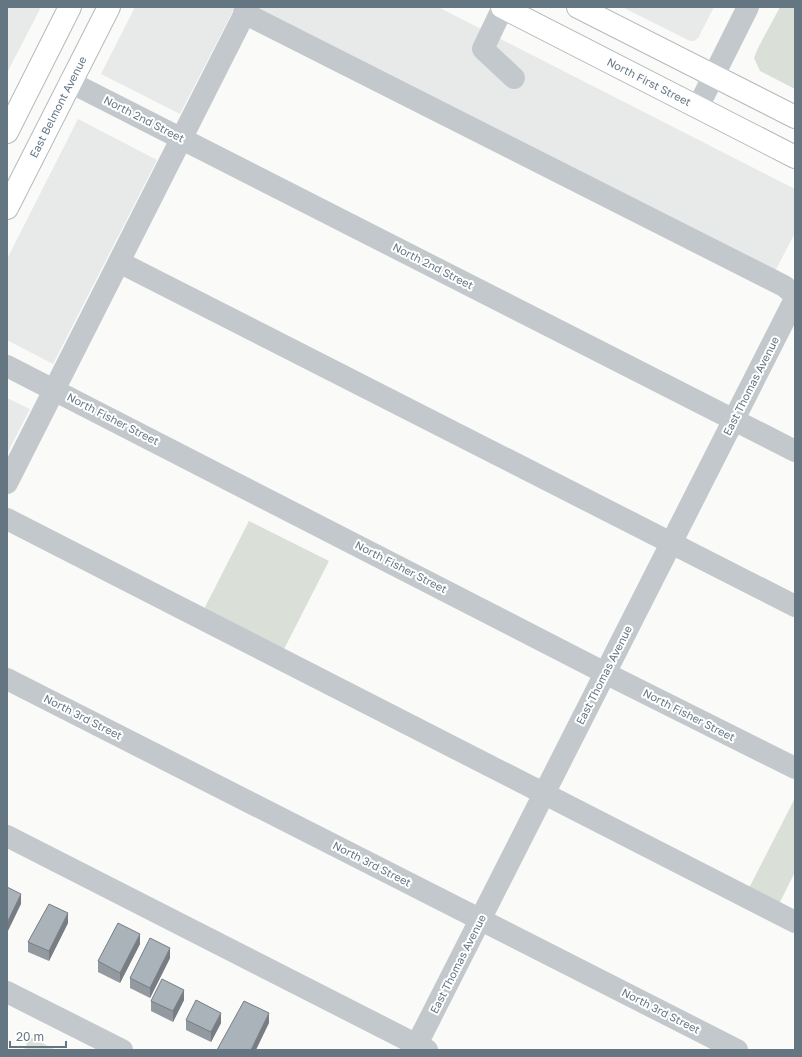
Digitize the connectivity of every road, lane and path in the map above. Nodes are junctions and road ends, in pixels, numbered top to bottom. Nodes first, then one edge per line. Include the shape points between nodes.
1 (70, 7) edge
2 (109, 7) edge
3 (502, 7) edge
4 (578, 7) edge
5 (748, 7) edge
6 (246, 10) edge
7 (713, 76) junction
8 (514, 78) dead end
9 (70, 82) junction
10 (698, 107) junction
11 (795, 117) edge
12 (7, 132) edge
13 (181, 138) junction
14 (795, 157) edge
15 (7, 208) edge
16 (119, 262) junction
17 (795, 295) edge
18 (795, 299) edge
19 (7, 366) edge
20 (54, 389) junction
21 (734, 420) junction
22 (795, 451) edge
23 (7, 483) edge
24 (7, 519) edge
25 (671, 543) junction
26 (795, 606) edge
27 (605, 673) junction
28 (7, 679) edge
29 (795, 768) edge
30 (544, 794) junction
31 (7, 836) edge
32 (480, 919) junction
33 (795, 922) edge
34 (7, 992) edge
35 (419, 1048) edge
36 (122, 1050) edge
37 (737, 1050) edge

1 - 12 main road
2 - 9 main road, East Belmont Avenue
3 - 8 street via 482,49
3 - 10 main road, North First Street
4 - 7 main road
5 - 7 street
6 - 13 street
6 - 17 street via 784,286
7 - 10 street
7 - 11 main road
9 - 13 street, North 2nd Street
9 - 15 main road, East Belmont Avenue
10 - 14 main road, North First Street
13 - 16 street
13 - 21 street, North 2nd Street
16 - 20 street
16 - 25 street
18 - 21 street, East Thomas Avenue
19 - 20 street, North Fisher Street
20 - 23 street
20 - 27 street, North Fisher Street
21 - 22 street, North 2nd Street
21 - 25 street, East Thomas Avenue
24 - 30 street
25 - 26 street
25 - 27 street, East Thomas Avenue
27 - 29 street, North Fisher Street
27 - 30 street, East Thomas Avenue
28 - 32 street, North 3rd Street
30 - 32 street, East Thomas Avenue
30 - 33 street
31 - 35 street
32 - 35 street, East Thomas Avenue
32 - 37 street, North 3rd Street
34 - 36 street

